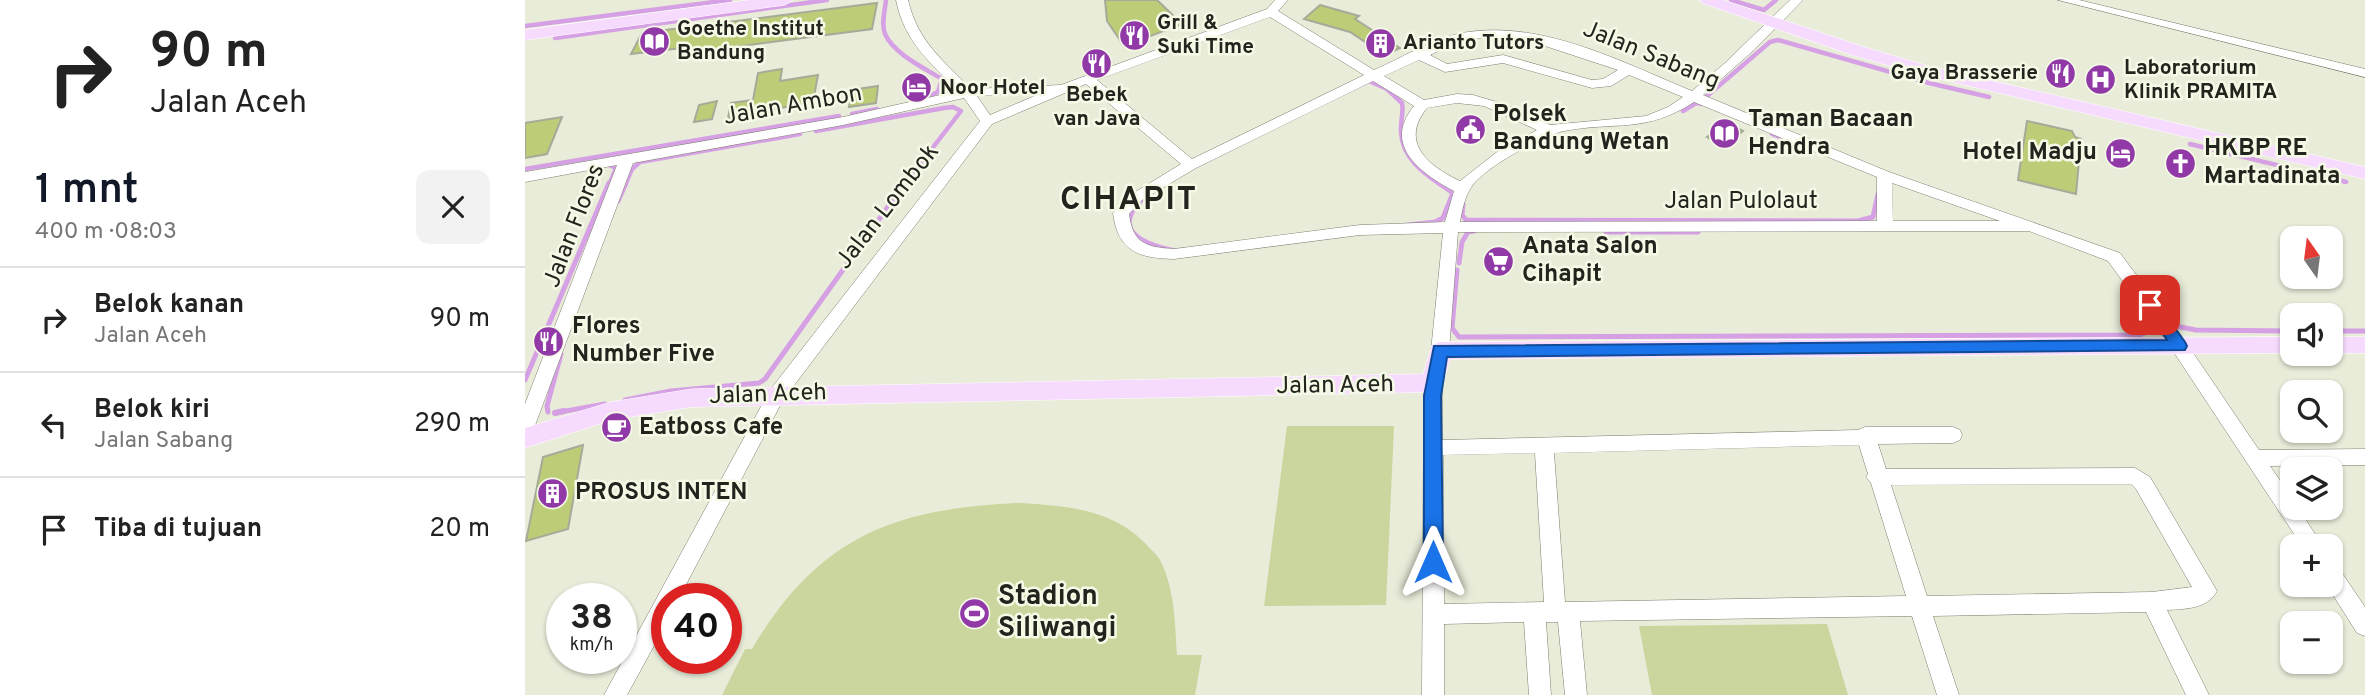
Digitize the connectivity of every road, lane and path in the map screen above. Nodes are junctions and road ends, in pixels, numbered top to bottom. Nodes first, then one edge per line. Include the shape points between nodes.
1 (785, 0) edge
2 (902, 0) edge
3 (1282, 0) edge
4 (1708, 0) edge
5 (1797, 0) edge
6 (2064, 0) edge
7 (1271, 12) junction
8 (1775, 23) junction
9 (525, 35) edge
10 (1418, 54) junction
11 (1628, 70) junction
12 (2365, 73) edge
13 (1372, 76) junction
14 (1088, 79) junction
15 (1069, 86) junction
16 (968, 93) junction
17 (1692, 97) junction
18 (1422, 105) junction
19 (987, 121) junction
20 (1548, 130) junction
21 (627, 159) junction
22 (1191, 165) junction
23 (2365, 173) edge
24 (1884, 176) junction
25 (525, 177) edge
26 (1461, 188) junction
27 (1885, 224) junction
28 (2029, 226) junction
29 (1453, 227) junction
30 (2280, 345) edge
31 (2343, 345) edge
32 (2365, 345) edge
33 (2179, 346) junction
34 (1440, 351) junction
35 (1433, 383) junction
36 (776, 395) junction
37 (525, 428) edge
38 (1865, 435) junction
39 (1954, 435) dead end
40 (525, 438) edge
41 (1545, 444) junction
42 (1433, 448) junction
43 (2365, 457) edge
44 (2255, 458) junction
45 (1876, 477) junction
46 (2305, 534) edge
47 (676, 583) edge
48 (2343, 592) edge
49 (2152, 602) junction
50 (1919, 606) junction
51 (1552, 613) junction
52 (1433, 614) junction
53 (2365, 626) edge
54 (651, 629) edge
55 (615, 695) edge
56 (1433, 695) edge
57 (1541, 695) edge
58 (1576, 695) edge
59 (1948, 695) edge
60 (2198, 695) edge

1 - 9 main road
2 - 16 street via 919,44
3 - 7 street, Jalan Lombok
4 - 8 main road
5 - 8 street
6 - 12 street
7 - 13 street
7 - 14 street, Jalan Lombok
8 - 17 street
8 - 23 main road via 1924,70
10 - 11 street, Jalan Sabang via 1457,38 1511,34 1555,43
10 - 11 street via 1445,68 1503,59 1592,84 1607,83
10 - 13 street, Jalan Sabang
11 - 17 street, Jalan Sabang
13 - 18 street
13 - 22 street, Jalan Sabang
14 - 15 street, Jalan Lombok
14 - 22 street
15 - 16 street, Jalan Ambon
15 - 19 street, Jalan Lombok
16 - 19 street
16 - 21 street, Jalan Ambon via 904,109
17 - 20 street via 1658,117
17 - 24 street, Jalan Sabang
18 - 20 street via 1471,97
18 - 26 street via 1413,113 1409,128 1412,153 1427,169
19 - 36 street, Jalan Lombok
20 - 26 street via 1478,171
21 - 25 street, Jalan Ambon
21 - 37 street, Jalan Flores
22 - 29 street, Jalan Pulolaut via 1137,197 1121,213 1127,239 1145,252 1174,254 1360,230
24 - 27 street
24 - 28 street, Jalan Sabang
26 - 29 street
27 - 28 street, Jalan Pulolaut
27 - 29 street, Jalan Pulolaut
28 - 33 street, Jalan Sabang via 2114,257
29 - 34 street
30 - 33 main road
31 - 32 main road
33 - 34 main road
33 - 44 street, Jalan Sabang
34 - 35 main road
35 - 36 main road, Jalan Aceh
35 - 42 street
36 - 40 main road, Jalan Aceh via 658,401
36 - 47 street, Jalan Lombok
38 - 39 street
38 - 41 street
38 - 45 street
41 - 42 street
41 - 51 street
42 - 52 street
43 - 44 street
44 - 46 street, Jalan Sabang
45 - 49 street via 2135,476 2206,591 2193,598
45 - 50 street
48 - 53 street
49 - 50 street
49 - 60 street
50 - 51 street
50 - 59 street
51 - 52 street
51 - 57 street
51 - 58 street
52 - 56 street
54 - 55 street, Jalan Lombok

